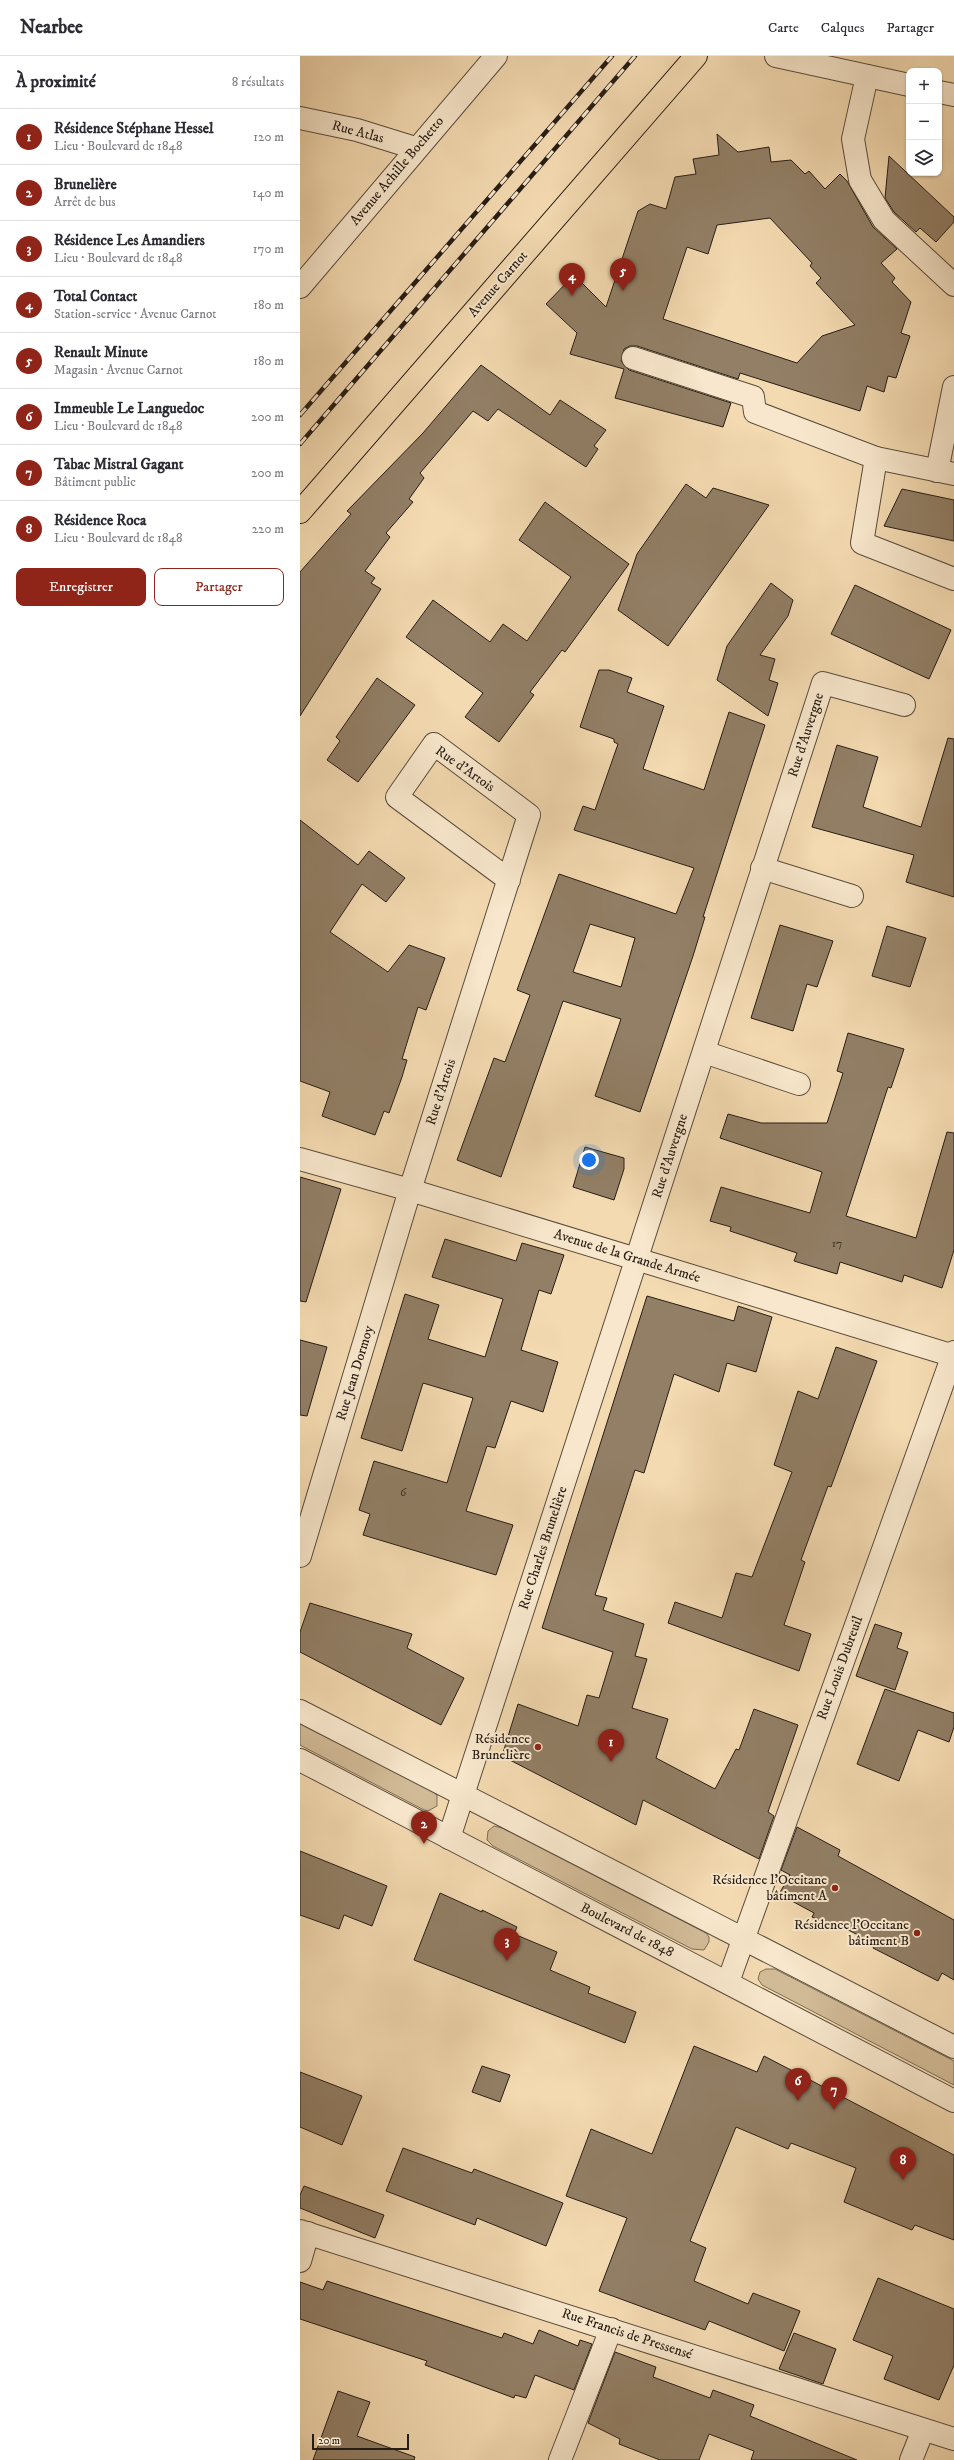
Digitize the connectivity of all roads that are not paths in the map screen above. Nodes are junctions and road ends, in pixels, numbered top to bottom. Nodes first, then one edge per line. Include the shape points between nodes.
1 (496, 56) edge
2 (696, 56) edge
3 (776, 56) edge
4 (867, 76) junction
5 (906, 85) edge
6 (942, 93) edge
7 (954, 96) edge
8 (300, 118) edge
9 (415, 148) junction
10 (954, 284) edge
11 (300, 287) edge
12 (633, 358) dead end
13 (954, 387) edge
14 (876, 458) junction
15 (946, 472) edge
16 (300, 512) edge
17 (954, 580) edge
18 (904, 705) dead end
19 (762, 868) junction
20 (509, 880) junction
21 (852, 896) dead end
22 (704, 1052) junction
23 (799, 1084) dead end
24 (300, 1159) edge
25 (410, 1190) junction
26 (636, 1259) junction
27 (954, 1354) edge
28 (300, 1556) edge
29 (300, 1711) edge
30 (300, 1760) edge
31 (463, 1796) junction
32 (448, 1838) junction
33 (743, 1937) junction
34 (728, 1982) junction
35 (954, 2048) edge
36 (954, 2100) edge
37 (304, 2232) edge
38 (300, 2261) edge
39 (611, 2329) junction
40 (923, 2430) junction
41 (954, 2439) edge
42 (560, 2460) edge
43 (911, 2460) edge

1 - 9 street, Avenue Achille Bochetto
2 - 16 main road, Avenue Carnot
3 - 4 street
4 - 5 street
4 - 10 street via 853,139 860,180 884,220
6 - 7 street
8 - 9 street, Rue Atlas via 357,130
9 - 11 street, Avenue Achille Bochetto
12 - 14 street via 753,397 755,412
13 - 15 street
14 - 15 street
14 - 17 street via 862,543
18 - 19 street, Rue d'Auvergne via 823,683
19 - 21 street
19 - 22 street, Rue d'Auvergne
20 - 20 street, Rue d'Artois via 529,815 434,744 397,797
20 - 25 street, Rue d'Artois
22 - 23 street
22 - 26 street, Rue d'Auvergne
24 - 25 street, Avenue de la Grande Armée
25 - 26 street, Avenue de la Grande Armée
25 - 28 street, Rue Jean Dormoy
26 - 27 street, Avenue de la Grande Armée
26 - 31 street, Rue Charles Brunelière
27 - 33 street, Rue Louis Dubreuil
29 - 31 street
30 - 32 street, Boulevard de 1848
31 - 32 street, Rue Charles Brunelière
31 - 33 street
32 - 34 street, Boulevard de 1848
33 - 34 street, Rue Louis Dubreuil
33 - 35 street
34 - 36 street, Boulevard de 1848
37 - 38 street
37 - 39 street, Rue Francis de Pressensé
39 - 40 street, Rue Francis de Pressensé
39 - 42 street
40 - 41 street, Rue Francis de Pressensé
40 - 43 street

